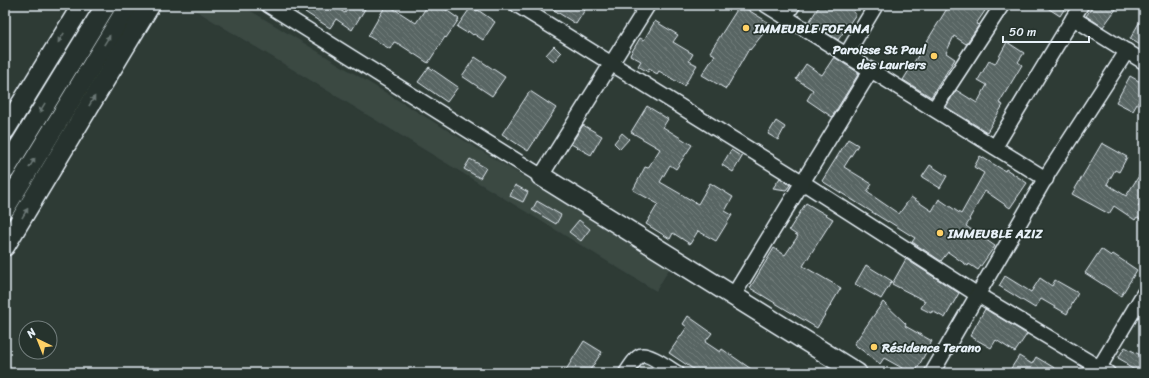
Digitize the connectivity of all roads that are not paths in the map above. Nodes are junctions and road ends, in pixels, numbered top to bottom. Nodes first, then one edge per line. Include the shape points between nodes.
1 (82, 5) edge
2 (106, 5) edge
3 (129, 5) edge
4 (150, 5) edge
5 (268, 5) edge
6 (517, 5) edge
7 (648, 5) edge
8 (766, 5) edge
9 (793, 5) edge
10 (876, 5) edge
11 (1002, 5) edge
12 (1080, 5) edge
13 (785, 17) junction
14 (1073, 18) junction
15 (1127, 51) junction
16 (846, 55) junction
17 (1144, 62) edge
18 (610, 64) junction
19 (871, 70) junction
20 (934, 109) junction
21 (5, 130) edge
22 (995, 147) junction
23 (5, 170) edge
24 (541, 176) junction
25 (1046, 179) junction
26 (802, 182) junction
27 (5, 208) edge
28 (5, 246) edge
29 (1144, 293) edge
30 (978, 294) junction
31 (733, 296) junction
32 (1104, 370) edge
33 (626, 373) edge
34 (677, 373) edge
35 (857, 373) edge
36 (932, 373) edge

1 -> 21 main road
2 -> 23 main road
27 -> 3 main road
28 -> 4 main road
5 - 24 street
6 - 18 street
7 - 18 street
8 - 13 street
9 - 13 street
10 - 16 street
11 - 20 street
12 - 14 street
13 - 16 street
14 - 15 street
14 - 22 street
15 - 17 street
15 - 25 street
16 - 19 street
18 - 24 street
18 - 26 street
19 - 20 street
19 - 26 street
20 - 22 street
22 - 25 street
24 - 31 main road
25 - 30 street
26 - 30 street
26 - 31 street
29 - 32 street
30 - 32 street
30 - 36 street
31 - 35 main road
33 - 34 street via 642,355

